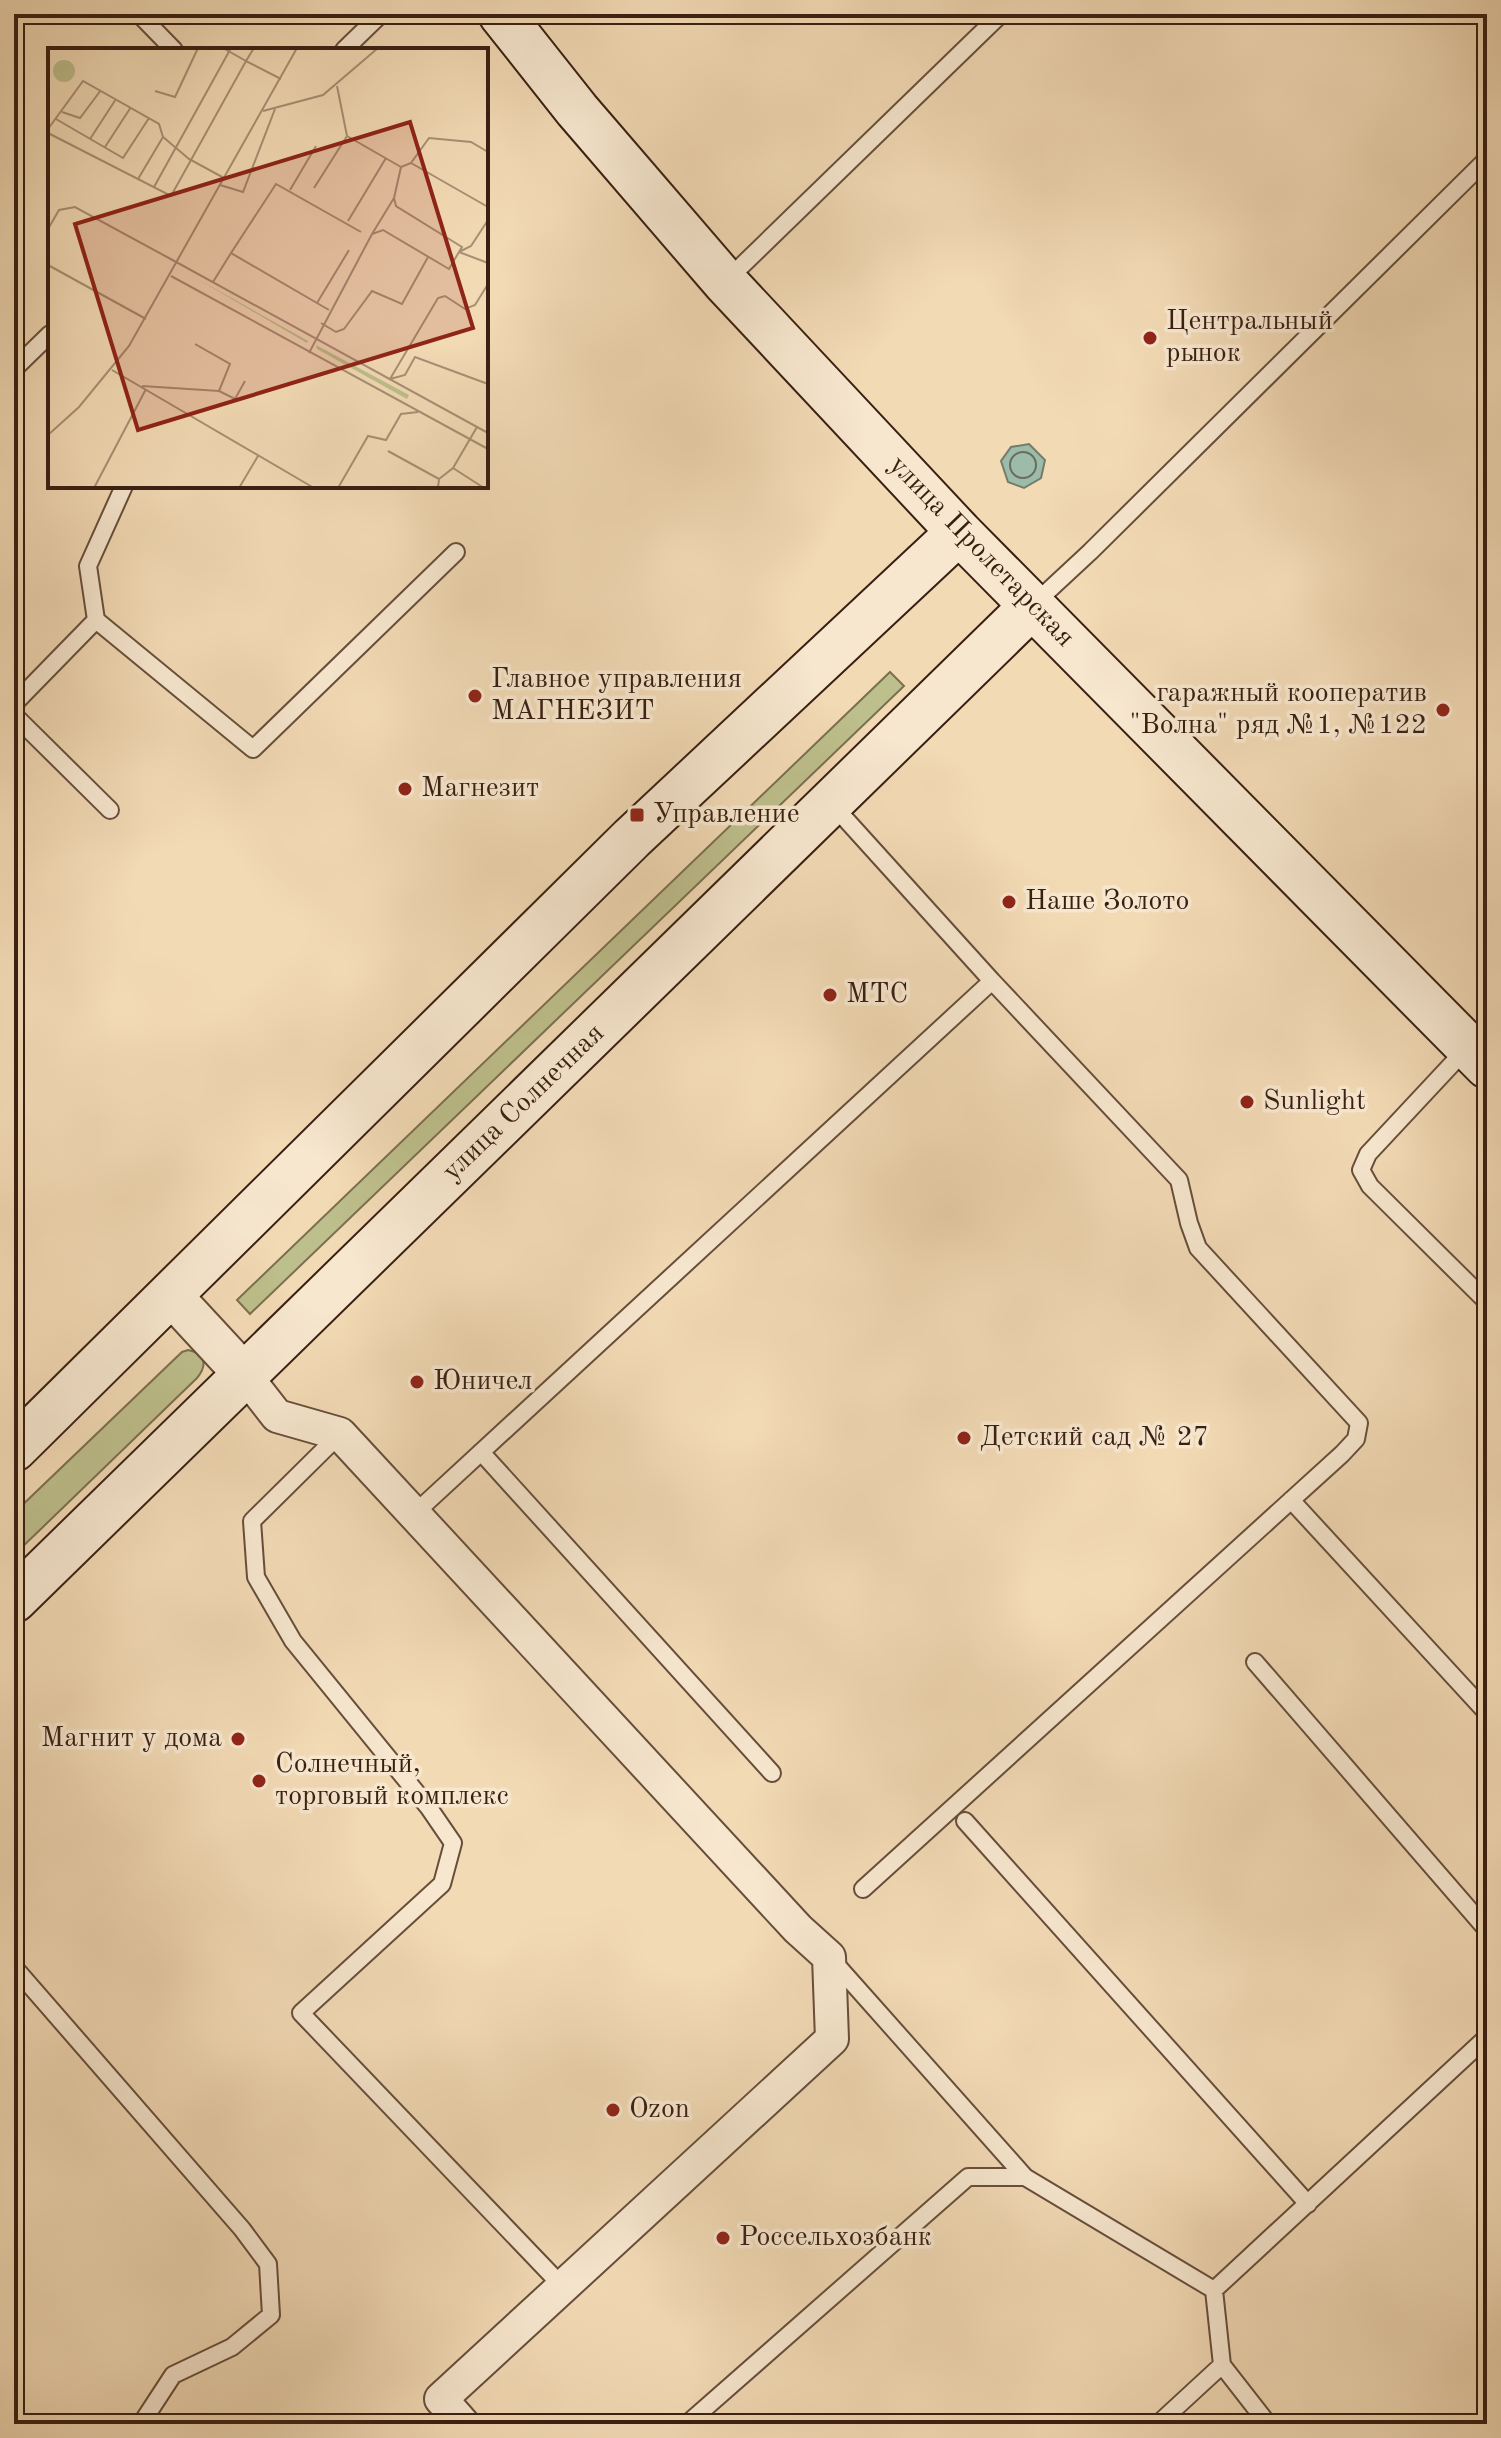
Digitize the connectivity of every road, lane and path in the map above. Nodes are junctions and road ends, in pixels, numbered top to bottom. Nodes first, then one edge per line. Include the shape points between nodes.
1 (139, 14) edge
2 (381, 14) edge
3 (501, 14) edge
4 (1001, 14) edge
5 (172, 48) edge
6 (346, 48) edge
7 (1487, 159) edge
8 (725, 282) junction
9 (48, 336) edge
10 (14, 369) edge
11 (123, 488) edge
12 (959, 532) junction
13 (456, 552) dead end
14 (1033, 605) junction
15 (96, 620) junction
16 (14, 704) edge
17 (14, 715) edge
18 (831, 803) junction
19 (110, 810) dead end
20 (992, 981) junction
21 (1478, 1057) edge
22 (170, 1294) junction
23 (1487, 1302) edge
24 (245, 1375) junction
25 (340, 1434) junction
26 (14, 1449) edge
27 (481, 1452) junction
28 (1291, 1500) junction
29 (414, 1514) junction
30 (14, 1600) edge
31 (1255, 1662) dead end
32 (1487, 1713) edge
33 (772, 1773) dead end
34 (965, 1821) dead end
35 (863, 1889) dead end
36 (1487, 1930) edge
37 (829, 1957) junction
38 (14, 1967) edge
39 (1487, 2037) edge
40 (1025, 2177) junction
41 (1308, 2204) junction
42 (563, 2287) junction
43 (1214, 2290) junction
44 (1222, 2365) junction
45 (141, 2424) edge
46 (463, 2424) edge
47 (687, 2424) edge
48 (1158, 2424) edge
49 (1268, 2424) edge

1 - 5 lane
2 - 6 lane
3 - 8 main road, улица Пролетарская
4 - 8 lane
7 - 14 lane
8 - 12 main road, улица Пролетарская
9 - 10 lane
11 - 15 lane via 88,566
12 - 14 main road, улица Пролетарская
12 - 22 main road via 621,849
13 - 15 lane via 253,749
14 - 18 main road, улица Солнечная
14 - 21 main road, улица Пролетарская
15 - 16 lane
17 - 19 lane
18 - 20 lane
18 - 24 main road, улица Солнечная
20 - 27 lane
20 - 28 lane via 1179,1180 1198,1248 1359,1423 1356,1439
21 - 23 lane via 1368,1154 1361,1170 1370,1186
22 - 24 street
22 - 26 main road
24 - 25 street via 277,1416
24 - 30 main road, улица Солнечная
25 - 29 street
25 - 42 lane via 252,1521 256,1577 293,1641 453,1843 442,1884 301,2013
27 - 29 lane
27 - 33 lane
28 - 32 lane
28 - 35 lane
29 - 37 street
31 - 36 lane
34 - 41 lane
37 - 40 lane
37 - 42 street via 832,2039
38 - 45 lane via 268,2264 271,2315 232,2347 173,2375
39 - 41 lane
40 - 43 lane
40 - 47 lane via 968,2177
41 - 43 lane
42 - 46 street via 441,2399
43 - 44 lane
44 - 48 lane
44 - 49 lane

